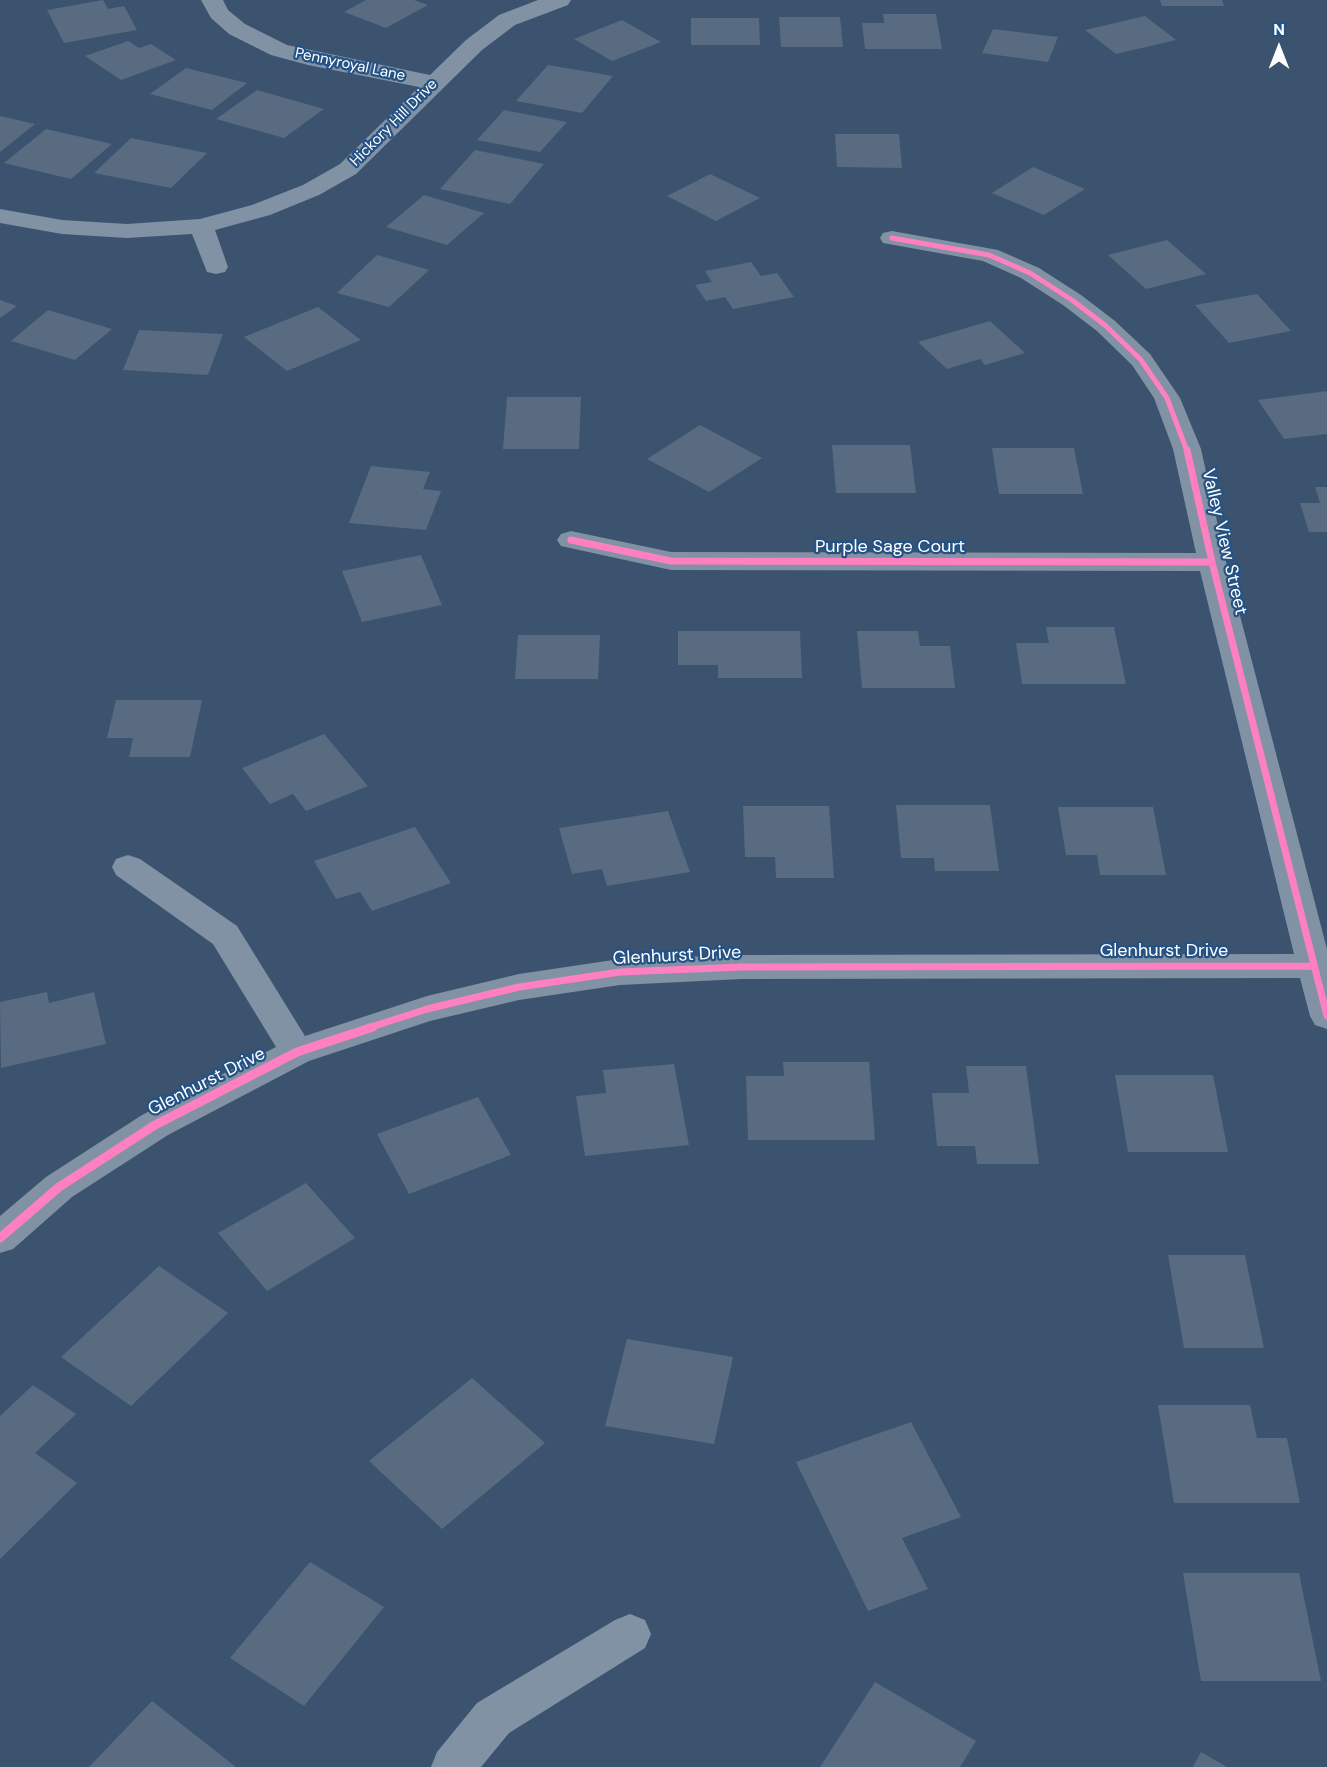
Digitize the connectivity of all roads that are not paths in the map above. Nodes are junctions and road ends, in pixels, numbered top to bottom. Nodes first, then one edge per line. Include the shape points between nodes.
1 (212, 0) edge
2 (560, 0) edge
3 (435, 82) junction
4 (0, 216) edge
5 (201, 226) junction
6 (892, 238) dead end
7 (216, 267) dead end
8 (570, 540) dead end
9 (1212, 562) junction
10 (128, 867) dead end
11 (1314, 966) junction
12 (1327, 1016) edge
13 (297, 1052) junction
14 (0, 1238) edge
15 (630, 1634) dead end
16 (453, 1767) edge

1 - 3 street, Pennyroyal Lane via 219,13 237,29 279,50
2 - 3 street, Hickory Hill Drive via 507,20
3 - 5 street, Hickory Hill Drive via 348,168 311,190 261,210
4 - 5 street, Hickory Hill Drive via 62,227 127,231
5 - 7 street
6 - 9 street, Valley View Street via 989,255 1030,273 1097,319 1141,360 1167,398 1187,449
8 - 9 street, Purple Sage Court via 671,561
9 - 11 street, Valley View Street
10 - 13 street via 225,936
11 - 12 street, Valley View Street
11 - 13 street, Glenhurst Drive via 754,967 620,972 519,987 427,1009
13 - 14 street, Glenhurst Drive via 155,1125 59,1187
15 - 16 street via 494,1718

